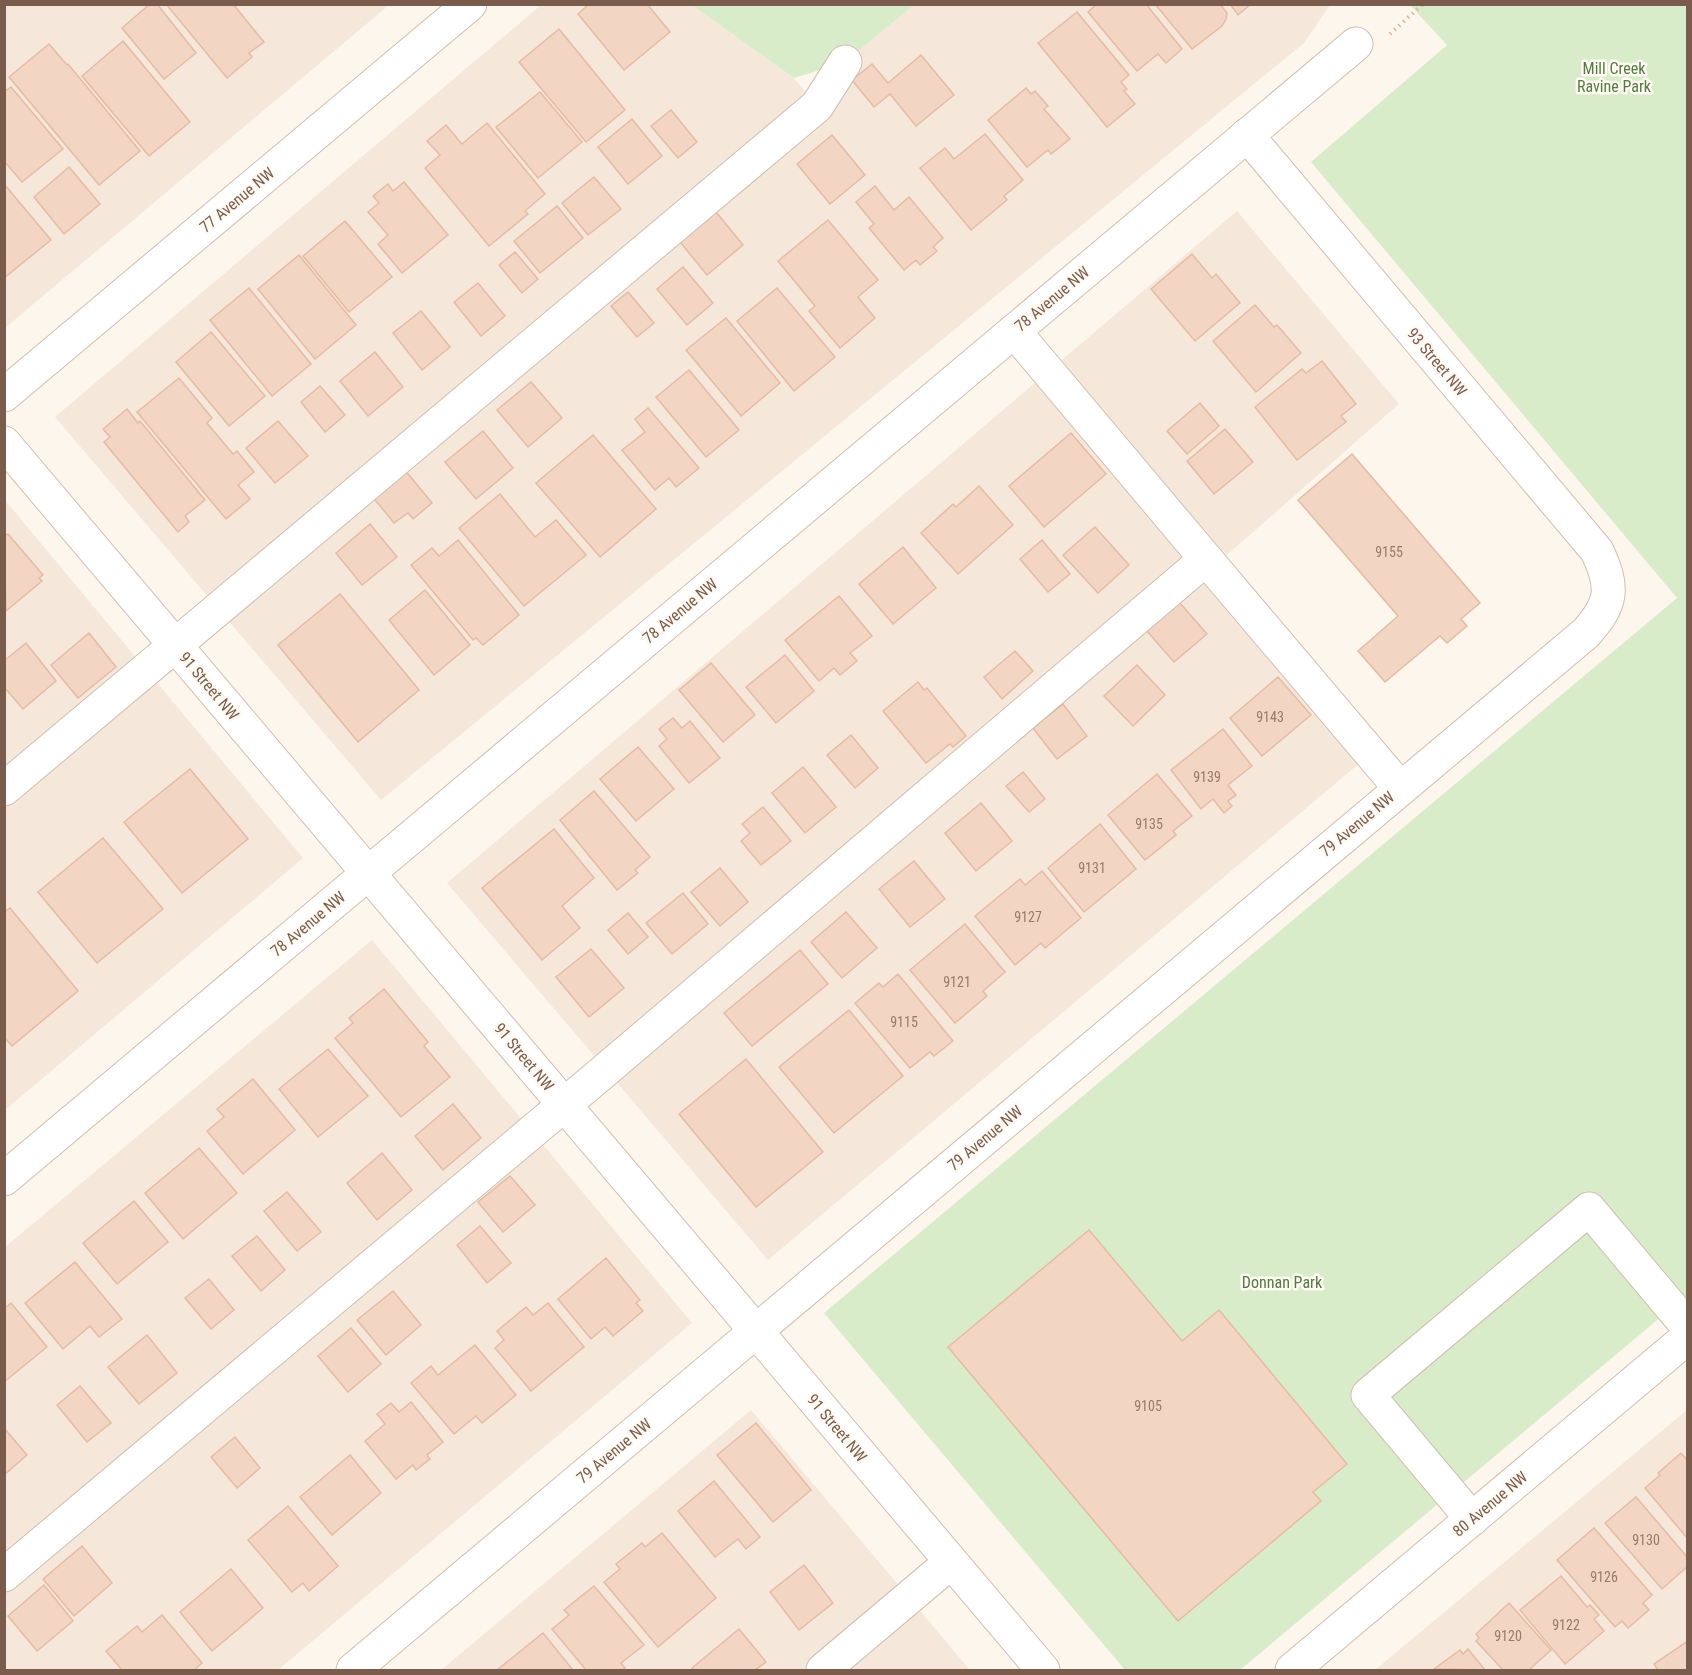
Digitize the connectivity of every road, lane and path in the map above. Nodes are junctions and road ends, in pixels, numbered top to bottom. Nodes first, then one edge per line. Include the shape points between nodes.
1 (470, 4) edge
2 (1356, 44) dead end
3 (845, 62) dead end
4 (1247, 135) junction
5 (1014, 331) junction
6 (4, 395) edge
7 (4, 443) edge
8 (1206, 559) junction
9 (1607, 597) joint
10 (176, 647) junction
11 (1400, 788) junction
12 (4, 789) edge
13 (368, 873) junction
14 (564, 1105) junction
15 (4, 1179) edge
16 (1688, 1326) edge
17 (755, 1331) junction
18 (1688, 1338) edge
19 (1472, 1519) junction
20 (951, 1562) junction
21 (4, 1575) edge
22 (353, 1671) edge
23 (824, 1671) edge
24 (1042, 1671) edge
25 (1292, 1671) edge

1 - 6 street, 77 Avenue NW
2 - 4 street, 78 Avenue NW
3 - 10 street via 817,106
4 - 5 street, 78 Avenue NW
4 - 9 street, 93 Street NW via 1597,551 1609,583
5 - 8 street
5 - 13 street, 78 Avenue NW
7 - 10 street, 91 Street NW
8 - 11 street
8 - 14 street
9 - 11 street, 79 Avenue NW via 1586,633
10 - 12 street
10 - 13 street, 91 Street NW
11 - 17 street, 79 Avenue NW
13 - 14 street, 91 Street NW
13 - 15 street, 78 Avenue NW
14 - 17 street, 91 Street NW
14 - 21 street
16 - 19 street via 1589,1209 1368,1395
17 - 20 street, 91 Street NW
17 - 22 street, 79 Avenue NW
18 - 19 street, 80 Avenue NW
19 - 25 street, 80 Avenue NW
20 - 23 street
20 - 24 street, 91 Street NW

